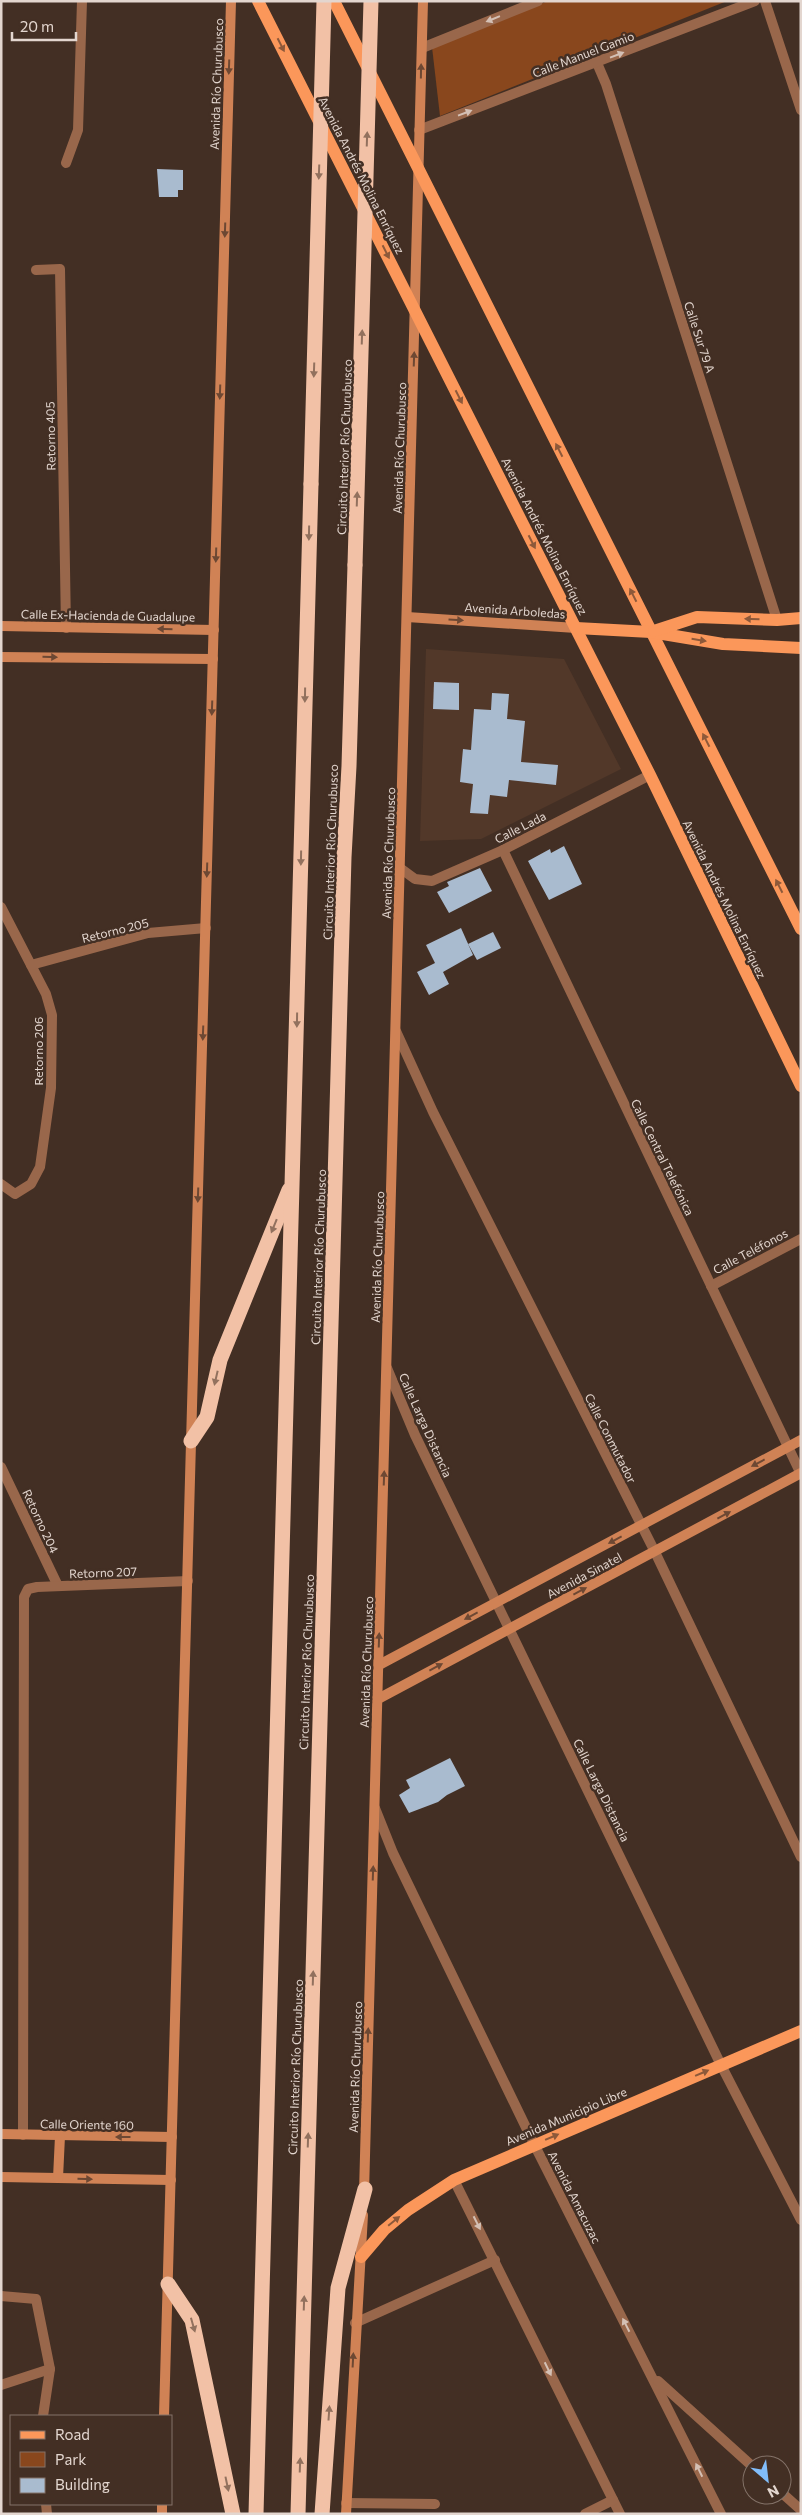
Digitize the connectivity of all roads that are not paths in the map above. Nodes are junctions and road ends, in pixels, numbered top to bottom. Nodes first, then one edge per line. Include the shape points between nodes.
1 (82, 1) edge
2 (231, 1) edge
3 (258, 1) edge
4 (324, 1) edge
5 (334, 1) edge
6 (371, 1) edge
7 (423, 1) edge
8 (538, 1) edge
9 (755, 1) edge
10 (765, 1) edge
11 (422, 48) junction
12 (597, 63) junction
13 (801, 110) edge
14 (420, 130) junction
15 (66, 163) dead end
16 (419, 172) junction
17 (36, 270) dead end
18 (415, 311) junction
19 (407, 617) junction
20 (801, 618) edge
21 (777, 620) junction
22 (1, 626) edge
23 (66, 628) junction
24 (576, 628) junction
25 (214, 630) junction
26 (651, 632) junction
27 (801, 648) edge
28 (1, 656) edge
29 (213, 659) junction
30 (650, 775) junction
31 (502, 850) junction
32 (400, 868) junction
33 (1, 907) edge
34 (206, 928) junction
35 (801, 929) edge
36 (31, 965) junction
37 (396, 1031) junction
38 (801, 1086) edge
39 (293, 1181) junction
40 (1, 1184) edge
41 (801, 1239) edge
42 (711, 1286) junction
43 (387, 1368) junction
44 (801, 1440) edge
45 (191, 1441) junction
46 (788, 1447) junction
47 (1, 1467) edge
48 (801, 1474) edge
49 (641, 1526) junction
50 (655, 1552) junction
51 (188, 1581) junction
52 (58, 1586) junction
53 (498, 1601) junction
54 (510, 1628) junction
55 (379, 1665) junction
56 (378, 1699) junction
57 (375, 1808) junction
58 (801, 1857) edge
59 (801, 2031) edge
60 (721, 2065) junction
61 (1, 2134) edge
62 (23, 2135) junction
63 (60, 2136) junction
64 (172, 2137) junction
65 (534, 2144) junction
66 (1, 2177) edge
67 (58, 2178) junction
68 (171, 2180) junction
69 (454, 2180) junction
70 (364, 2189) junction
71 (801, 2220) edge
72 (361, 2257) junction
73 (495, 2260) junction
74 (168, 2284) junction
75 (1, 2296) edge
76 (355, 2323) junction
77 (50, 2370) junction
78 (653, 2376) junction
79 (1, 2385) edge
80 (43, 2415) edge
81 (164, 2415) edge
82 (742, 2457) edge
83 (613, 2500) junction
84 (346, 2503) junction
85 (435, 2504) dead end
86 (233, 2514) edge
87 (256, 2514) edge
88 (298, 2514) edge
89 (322, 2514) edge
90 (346, 2514) edge
91 (585, 2514) edge
92 (620, 2514) edge
93 (721, 2514) edge

1 - 15 street via 78,130
2 -> 25 main road, Avenida Río Churubusco
3 -> 18 main road, Avenida Andrés Molina Enríquez
4 -> 39 highway, bridge
5 - 16 main road
88 -> 6 highway, Circuito Interior Río Churubusco, bridge
7 - 11 main road, Avenida Río Churubusco
8 -> 11 street
12 -> 9 street, Calle Manuel Gamio
10 - 13 street
14 -> 11 main road, Avenida Río Churubusco
14 -> 12 street, Calle Manuel Gamio
12 - 21 street, Calle Sur 79 A
14 - 16 main road, Avenida Río Churubusco
16 - 18 main road, Avenida Río Churubusco
26 -> 16 main road
17 - 23 street, Retorno 405 via 60,269
19 -> 18 main road, Avenida Río Churubusco
18 -> 24 main road, Avenida Andrés Molina Enríquez
19 -> 24 main road, Avenida Arboledas
19 - 32 main road, Avenida Río Churubusco
20 - 21 main road, Avenida Arboledas
21 -> 26 main road, Avenida Arboledas via 697,617
22 - 23 main road, Calle Ex-Hacienda de Guadalupe
25 -> 23 main road, Calle Ex-Hacienda de Guadalupe
24 - 26 main road, Avenida Arboledas
24 - 30 main road, Avenida Andrés Molina Enríquez
25 - 29 main road, Avenida Río Churubusco
26 -> 27 main road, Avenida Arboledas via 723,644
35 -> 26 main road
28 -> 29 main road
29 -> 34 main road, Avenida Río Churubusco
30 - 31 street, Calle Lada
30 - 38 main road, Avenida Andrés Molina Enríquez
31 - 32 street, Calle Lada via 432,881 415,878
31 - 42 street, Calle Central Telefónica
32 - 37 main road, Avenida Río Churubusco
33 - 36 street, Retorno 206
34 - 36 street, Retorno 205 via 148,933
34 -> 45 main road, Avenida Río Churubusco
36 - 40 street, Retorno 206 via 46,994 52,1016 51,1088 40,1167 31,1184 15,1194
37 - 43 main road, Avenida Río Churubusco
37 - 49 street, Calle Conmutador via 437,1120
39 -> 45 highway via 220,1360 207,1417
39 - 87 highway
41 - 42 street, Calle Teléfonos
42 - 46 street, Calle Central Telefónica
43 - 53 street, Calle Larga Distancia via 415,1435
55 -> 43 main road, Avenida Río Churubusco
44 - 46 main road, Avenida Sinatel
45 - 51 main road, Avenida Río Churubusco
46 - 48 street, Calle Central Telefónica
46 -> 49 main road, Avenida Sinatel
47 - 52 street, Retorno 204
50 -> 48 main road, Avenida Sinatel
49 - 50 street, Calle Conmutador
49 -> 53 main road, Avenida Sinatel
54 -> 50 main road, Avenida Sinatel
50 - 58 street, Calle Conmutador
51 - 52 street, Retorno 207
51 - 64 main road, Avenida Río Churubusco
52 - 62 street, Retorno 207 via 28,1590 24,1597
53 - 54 street, Calle Larga Distancia
53 -> 55 main road, Avenida Sinatel
56 -> 54 main road, Avenida Sinatel
54 - 60 street, Calle Larga Distancia
55 - 56 main road, Avenida Río Churubusco
56 - 57 main road, Avenida Río Churubusco
57 - 65 street, Avenida Amacuzac via 393,1853
70 -> 57 main road, Avenida Río Churubusco
59 - 60 main road, Avenida Municipio Libre
65 -> 60 main road, Avenida Municipio Libre
60 - 71 street, Calle Larga Distancia
61 - 62 main road, Calle Oriente 160
62 - 63 main road, Calle Oriente 160
64 -> 63 main road, Calle Oriente 160
63 - 67 main road
64 - 68 main road, Avenida Río Churubusco
65 - 69 main road, Avenida Municipio Libre
78 -> 65 street, Avenida Amacuzac
66 - 67 main road
67 -> 68 main road
68 - 74 main road, Avenida Río Churubusco
72 -> 69 main road, Avenida Municipio Libre via 390,2225
69 -> 73 street
70 - 72 main road, Avenida Río Churubusco
89 -> 70 highway via 338,2288
72 - 76 main road, Avenida Río Churubusco
73 - 76 street
73 -> 83 street
74 - 81 main road, Avenida Río Churubusco
74 -> 86 highway via 192,2320
75 - 77 street via 36,2299
84 -> 76 main road, Avenida Río Churubusco
77 - 79 street
77 - 80 street
78 - 82 street
93 -> 78 street, Avenida Amacuzac
83 - 91 street
83 - 92 street
84 - 85 street
84 - 90 main road, Avenida Río Churubusco

